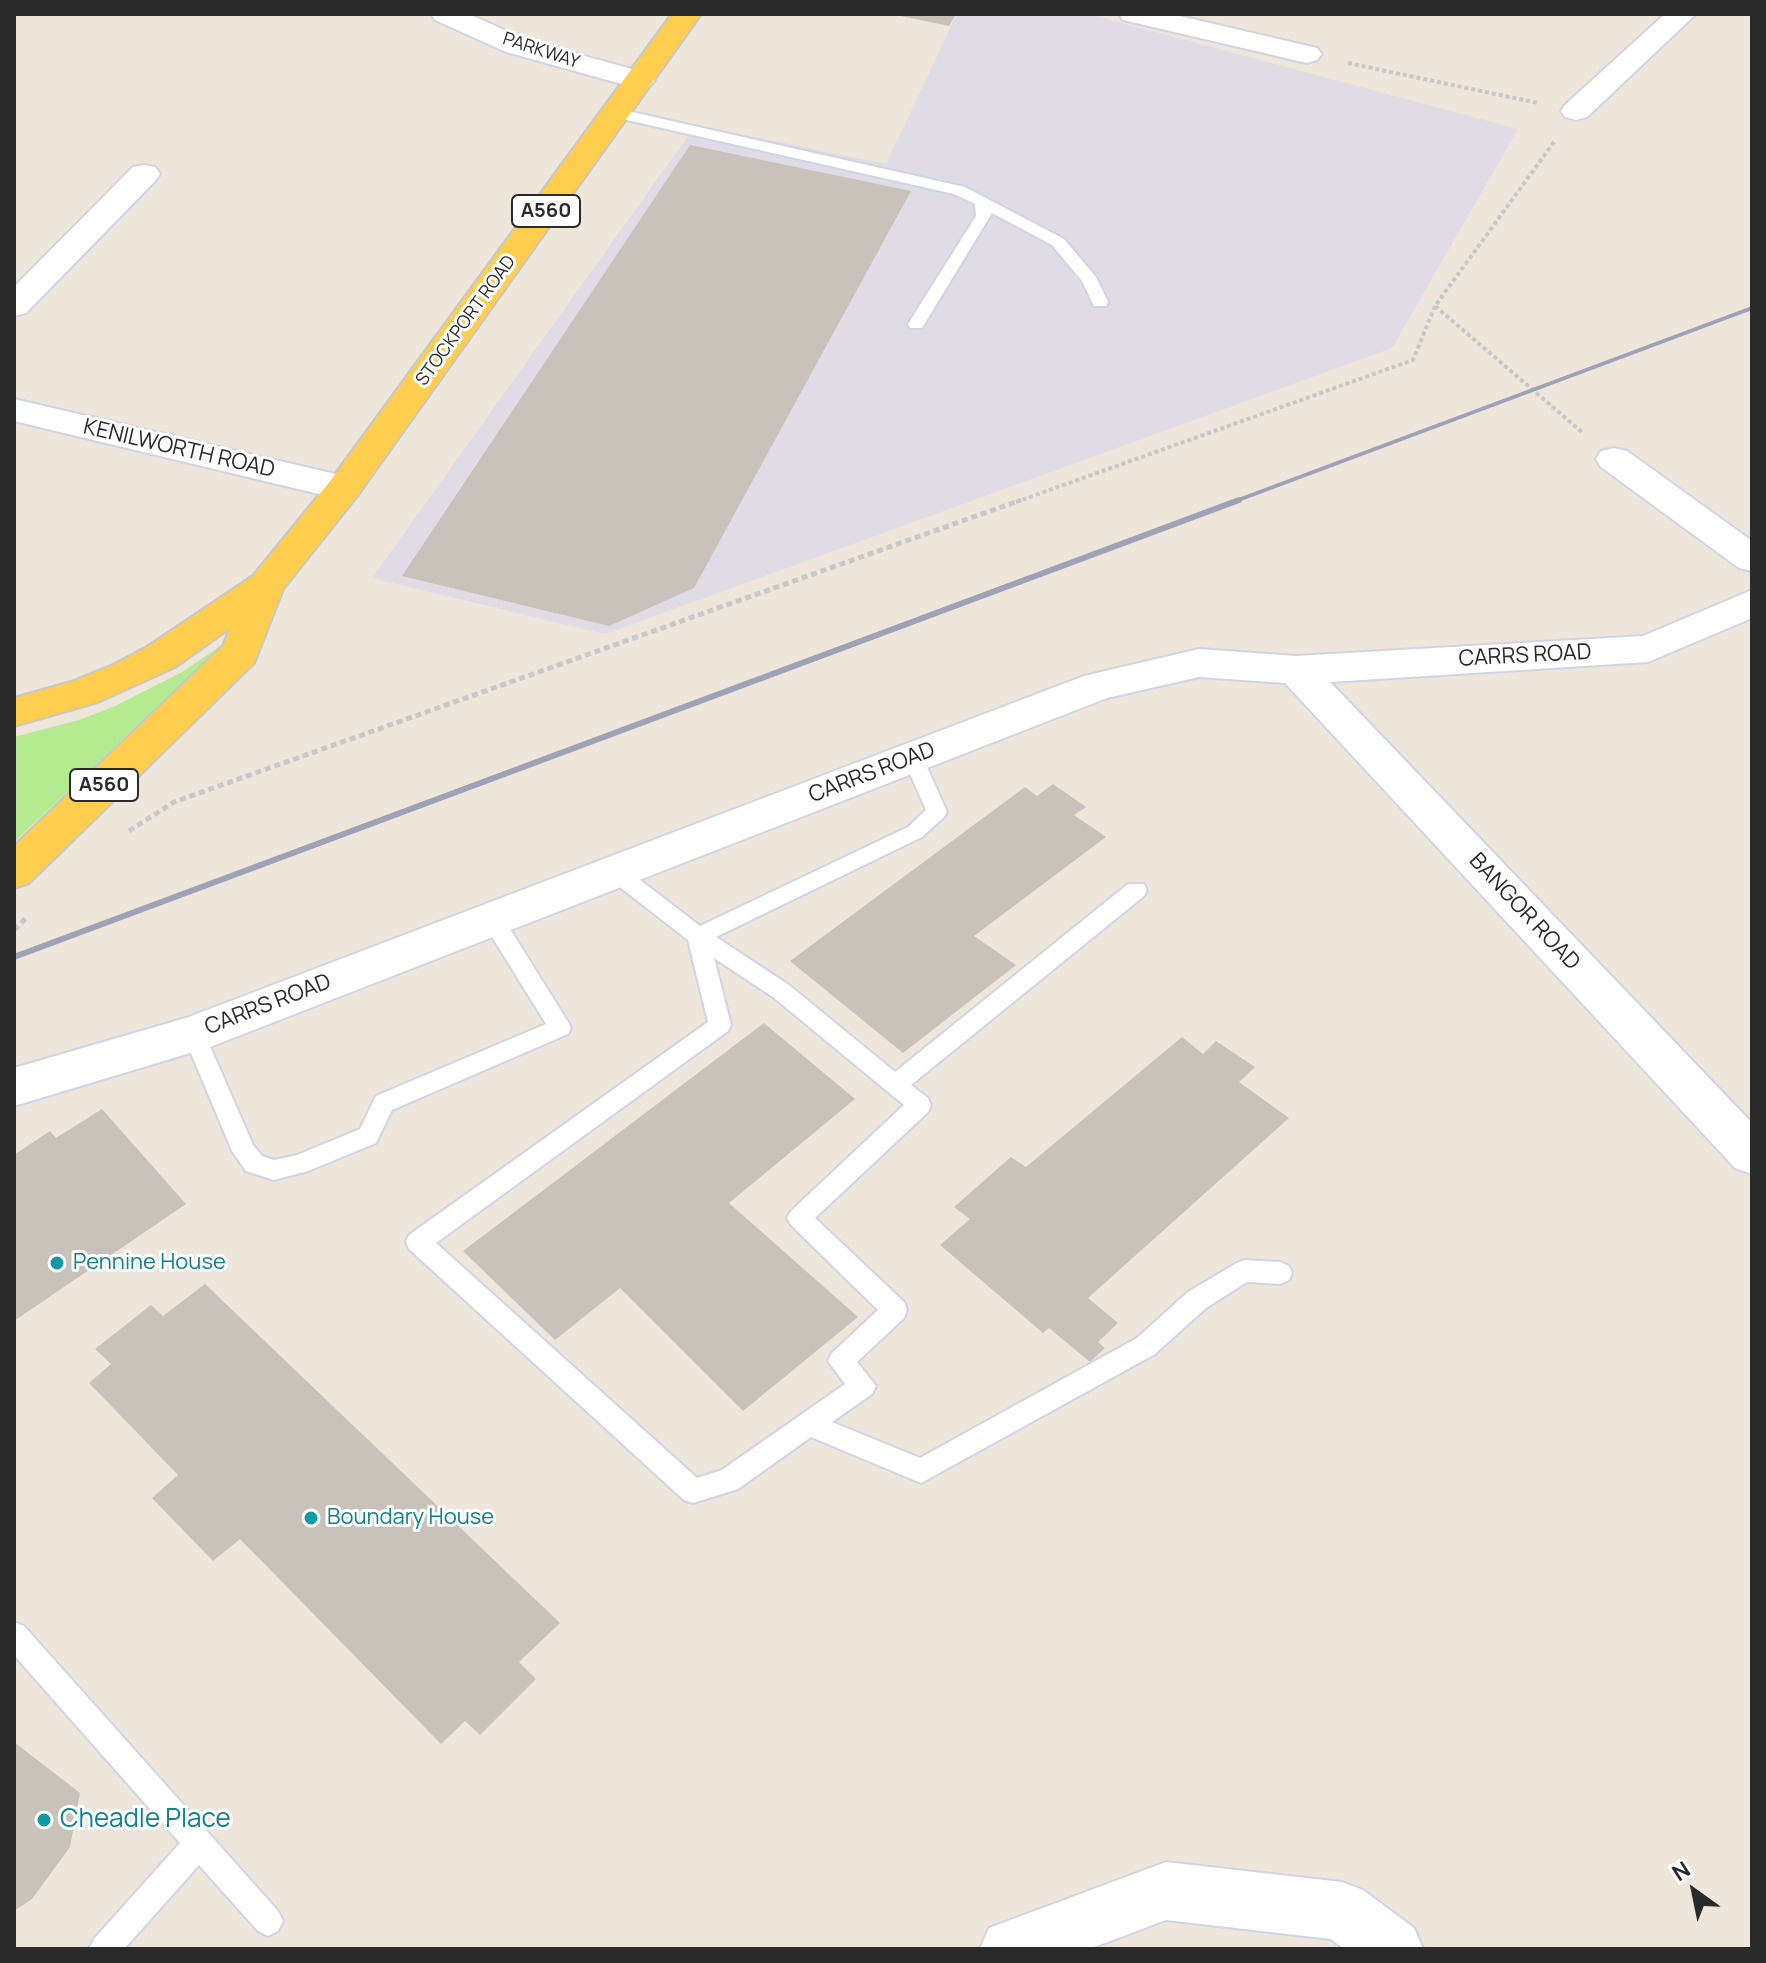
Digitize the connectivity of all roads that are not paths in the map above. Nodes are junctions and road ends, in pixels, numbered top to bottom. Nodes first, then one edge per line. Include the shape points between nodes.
1 (445, 14) edge
2 (687, 14) edge
3 (1133, 14) edge
4 (1682, 14) edge
5 (1307, 54) road end
6 (640, 80) junction
7 (1576, 111) road end
8 (614, 113) junction
9 (144, 174) dead end
10 (983, 202) junction
11 (1100, 302) dead end
12 (14, 306) edge
13 (916, 324) dead end
14 (14, 410) edge
15 (1614, 459) road end
16 (344, 488) junction
17 (1752, 559) edge
18 (266, 585) junction
19 (1752, 603) edge
20 (1296, 670) junction
21 (14, 712) edge
22 (913, 758) junction
23 (14, 872) edge
24 (615, 872) junction
25 (1136, 890) dead end
26 (492, 919) junction
27 (698, 936) junction
28 (194, 1034) junction
29 (895, 1085) junction
30 (16, 1086) edge
31 (1752, 1154) edge
32 (1280, 1273) dead end
33 (807, 1424) junction
34 (14, 1635) edge
35 (199, 1844) junction
36 (268, 1921) dead end
37 (104, 1949) edge
38 (1010, 1949) edge
39 (1393, 1949) edge

1 - 6 street, PARKWAY via 516,46
2 - 6 main road, STOCKPORT ROAD / A560
3 - 5 street
4 - 7 street
6 - 8 main road, STOCKPORT ROAD / A560
8 - 10 lane via 959,190
8 - 16 main road, STOCKPORT ROAD / A560
9 - 12 street
10 - 11 lane via 1058,242 1090,280
10 - 13 lane via 984,216
14 - 16 street, KENILWORTH ROAD
15 - 17 street
16 - 18 main road, STOCKPORT ROAD / A560
18 - 21 main road, STOCKPORT ROAD / A560 via 127,675
18 - 23 main road, STOCKPORT ROAD / A560 via 240,653
19 - 20 street, CARRS ROAD via 1648,649
20 - 22 street, CARRS ROAD via 1199,663 1098,686
20 - 31 street, BANGOR ROAD
22 - 24 street, CARRS ROAD
22 - 27 lane via 937,812 915,832
24 - 26 street, CARRS ROAD
24 - 27 lane
25 - 29 lane
26 - 28 street, CARRS ROAD
26 - 28 lane via 560,1028 384,1103 368,1136 300,1164 274,1170 254,1164
27 - 29 lane via 781,991
27 - 33 lane via 720,1025 418,1242 693,1491 729,1480
28 - 30 street, CARRS ROAD
29 - 33 lane via 920,1105 799,1218 895,1310 841,1361 863,1386
32 - 33 lane via 1244,1271 1197,1300 1146,1346 921,1471
34 - 35 lane
35 - 36 lane
35 - 37 lane
38 - 39 street via 1166,1891 1342,1911

